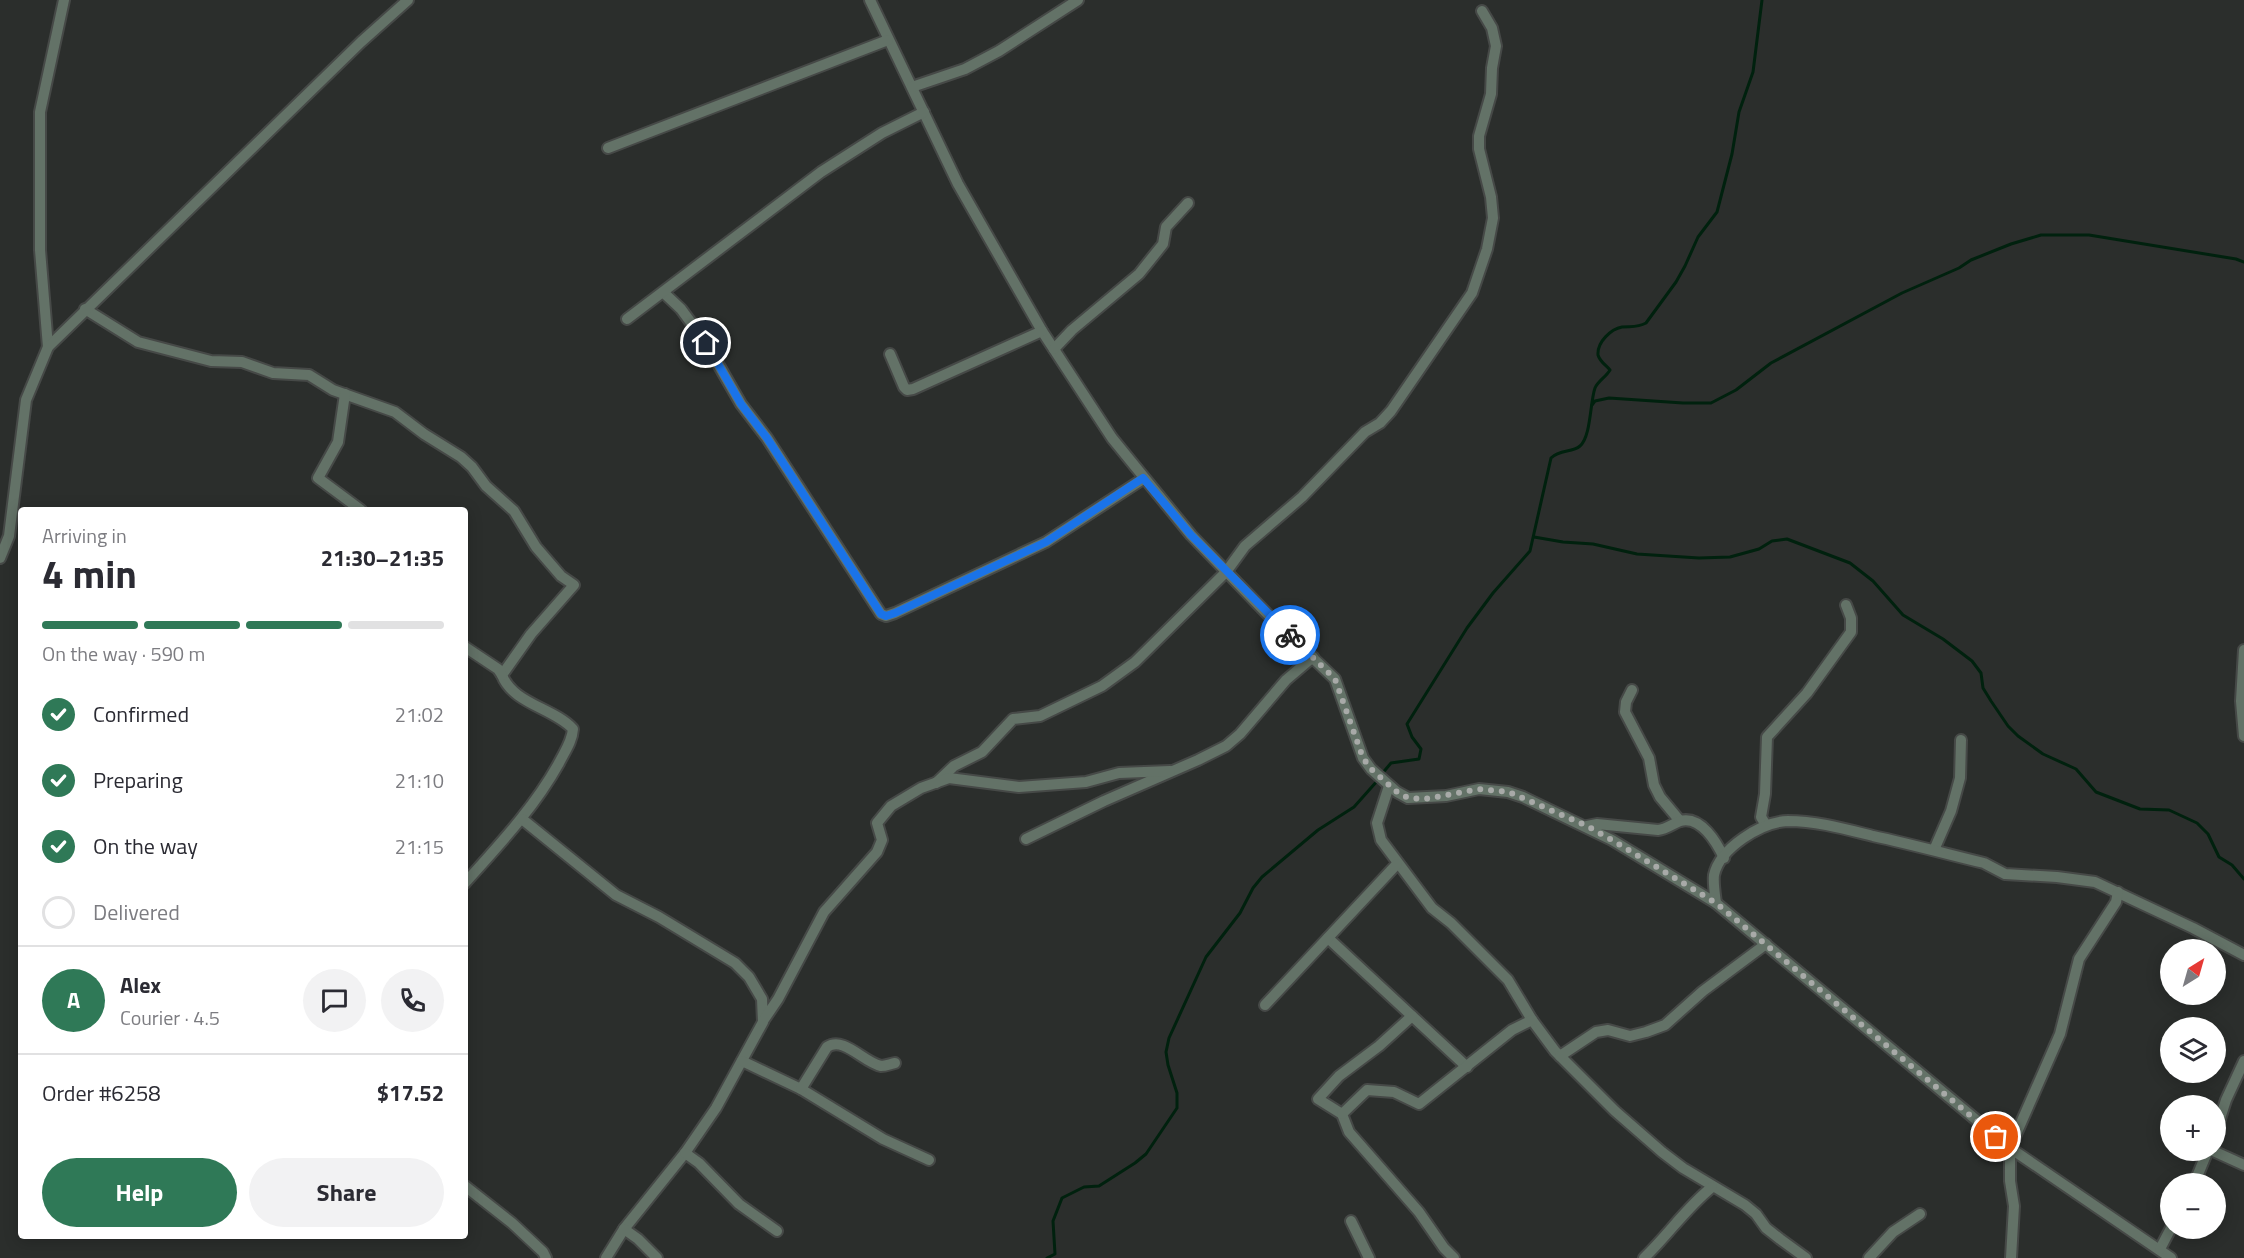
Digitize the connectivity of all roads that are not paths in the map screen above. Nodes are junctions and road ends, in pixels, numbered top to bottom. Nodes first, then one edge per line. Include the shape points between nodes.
1 (64, 0) edge
2 (408, 0) edge
3 (870, 0) edge
4 (1078, 0) edge
5 (1482, 11) dead end
6 (888, 40) junction
7 (912, 87) junction
8 (924, 112) junction
9 (608, 148) dead end
10 (1188, 203) dead end
11 (664, 292) junction
12 (85, 309) junction
13 (627, 319) dead end
14 (1042, 331) junction
15 (48, 346) junction
16 (1054, 349) junction
17 (891, 354) dead end
18 (345, 394) junction
19 (1143, 478) junction
20 (357, 507) edge
21 (0, 558) edge
22 (1226, 572) junction
23 (1846, 605) dead end
24 (468, 650) edge
25 (2244, 650) edge
26 (1313, 657) junction
27 (502, 675) junction
28 (1632, 690) dead end
29 (2244, 736) edge
30 (1961, 740) dead end
31 (1170, 771) junction
32 (1382, 779) junction
33 (936, 783) junction
34 (522, 819) junction
35 (1680, 821) junction
36 (1766, 825) junction
37 (1587, 826) junction
38 (1026, 839) dead end
39 (1934, 850) junction
40 (1724, 858) junction
41 (1397, 864) junction
42 (468, 880) edge
43 (2118, 892) junction
44 (1716, 903) junction
45 (1328, 938) junction
46 (1766, 944) junction
47 (2244, 955) edge
48 (1265, 1005) dead end
49 (1412, 1016) junction
50 (1532, 1020) junction
51 (763, 1022) junction
52 (1560, 1056) junction
53 (742, 1061) junction
54 (2244, 1061) edge
55 (895, 1063) dead end
56 (1467, 1067) junction
57 (801, 1089) junction
58 (2226, 1106) edge
59 (1342, 1114) junction
60 (2010, 1148) junction
61 (685, 1154) junction
62 (2226, 1157) edge
63 (929, 1160) dead end
64 (2244, 1165) edge
65 (1713, 1186) junction
66 (468, 1188) edge
67 (1920, 1214) dead end
68 (1351, 1221) dead end
69 (624, 1229) junction
70 (777, 1231) dead end
71 (2169, 1239) edge
72 (2165, 1255) edge
73 (546, 1258) edge
74 (606, 1258) edge
75 (657, 1258) edge
76 (1369, 1258) edge
77 (1454, 1258) edge
78 (1644, 1258) edge
79 (1806, 1258) edge
80 (1869, 1258) edge
81 (2011, 1258) edge

1 - 15 street via 40,112 40,250
2 - 12 street
3 - 6 street
4 - 7 street via 965,69
5 - 22 street via 1496,46 1491,94 1479,136 1493,218 1472,293 1391,411 1245,546
6 - 7 street
6 - 9 street
7 - 8 street
8 - 11 street via 821,172
8 - 14 street via 958,184
10 - 16 street via 1166,227 1162,244 1139,274
11 - 13 street
11 - 19 street via 706,343 741,404 886,616 1046,542
12 - 15 street
12 - 18 street via 138,342 211,361 242,362 273,373 309,375
14 - 16 street
14 - 17 street via 907,390
15 - 21 street via 26,400 9,536
16 - 19 street via 1115,443
18 - 20 street via 338,441 318,478
18 - 27 street via 395,412 461,457 514,511 536,547 574,585
19 - 22 street
22 - 26 street
22 - 33 street via 1135,662 1102,686 1040,716 1013,719 981,752 954,766
23 - 36 street via 1851,632 1807,693 1767,737 1761,818
24 - 27 street
25 - 29 street
26 - 31 street via 1286,680 1226,746
26 - 32 street via 1335,679 1363,758
27 - 34 street via 505,683 531,703 566,721 573,729 572,739 553,774
28 - 35 street via 1626,712 1649,758 1654,785
30 - 39 street via 1960,778
31 - 33 street via 1119,772 1086,782 1019,787 950,778
31 - 38 street
32 - 37 street via 1408,798 1479,789 1509,792
32 - 41 street via 1377,823 1381,840
33 - 51 street via 891,806 877,823 882,840 878,852 824,912
34 - 42 street
34 - 51 street via 616,895 735,963 762,999
35 - 37 street via 1658,830
35 - 40 street via 1687,820 1707,831
36 - 39 street via 1786,821 1824,824
36 - 40 street via 1745,836
37 - 44 street
39 - 43 street via 2005,874 2095,882
40 - 44 street via 1714,876
41 - 45 street
41 - 50 street via 1432,908 1508,980
43 - 47 street
43 - 60 street via 2116,902 2079,959 2060,1034
44 - 46 street
45 - 48 street
45 - 49 street
46 - 52 street via 1665,1025 1630,1036 1608,1030 1596,1032
46 - 60 street
49 - 56 street
49 - 59 street via 1339,1076 1318,1099
50 - 52 street
50 - 56 street via 1512,1030
51 - 53 street
52 - 65 street via 1654,1145
53 - 57 street
53 - 61 street
54 - 58 street
55 - 57 street via 883,1066 832,1043
56 - 59 street via 1419,1104 1394,1092 1368,1090
57 - 63 street via 874,1134
59 - 77 street via 1349,1132
60 - 72 street
60 - 81 street via 2014,1206
61 - 69 street
61 - 70 street via 739,1204
62 - 64 street
65 - 78 street via 1692,1203
65 - 79 street via 1756,1214 1766,1228
66 - 73 street via 512,1223
67 - 80 street via 1893,1232
68 - 76 street
69 - 74 street
69 - 75 street
71 - 72 street

